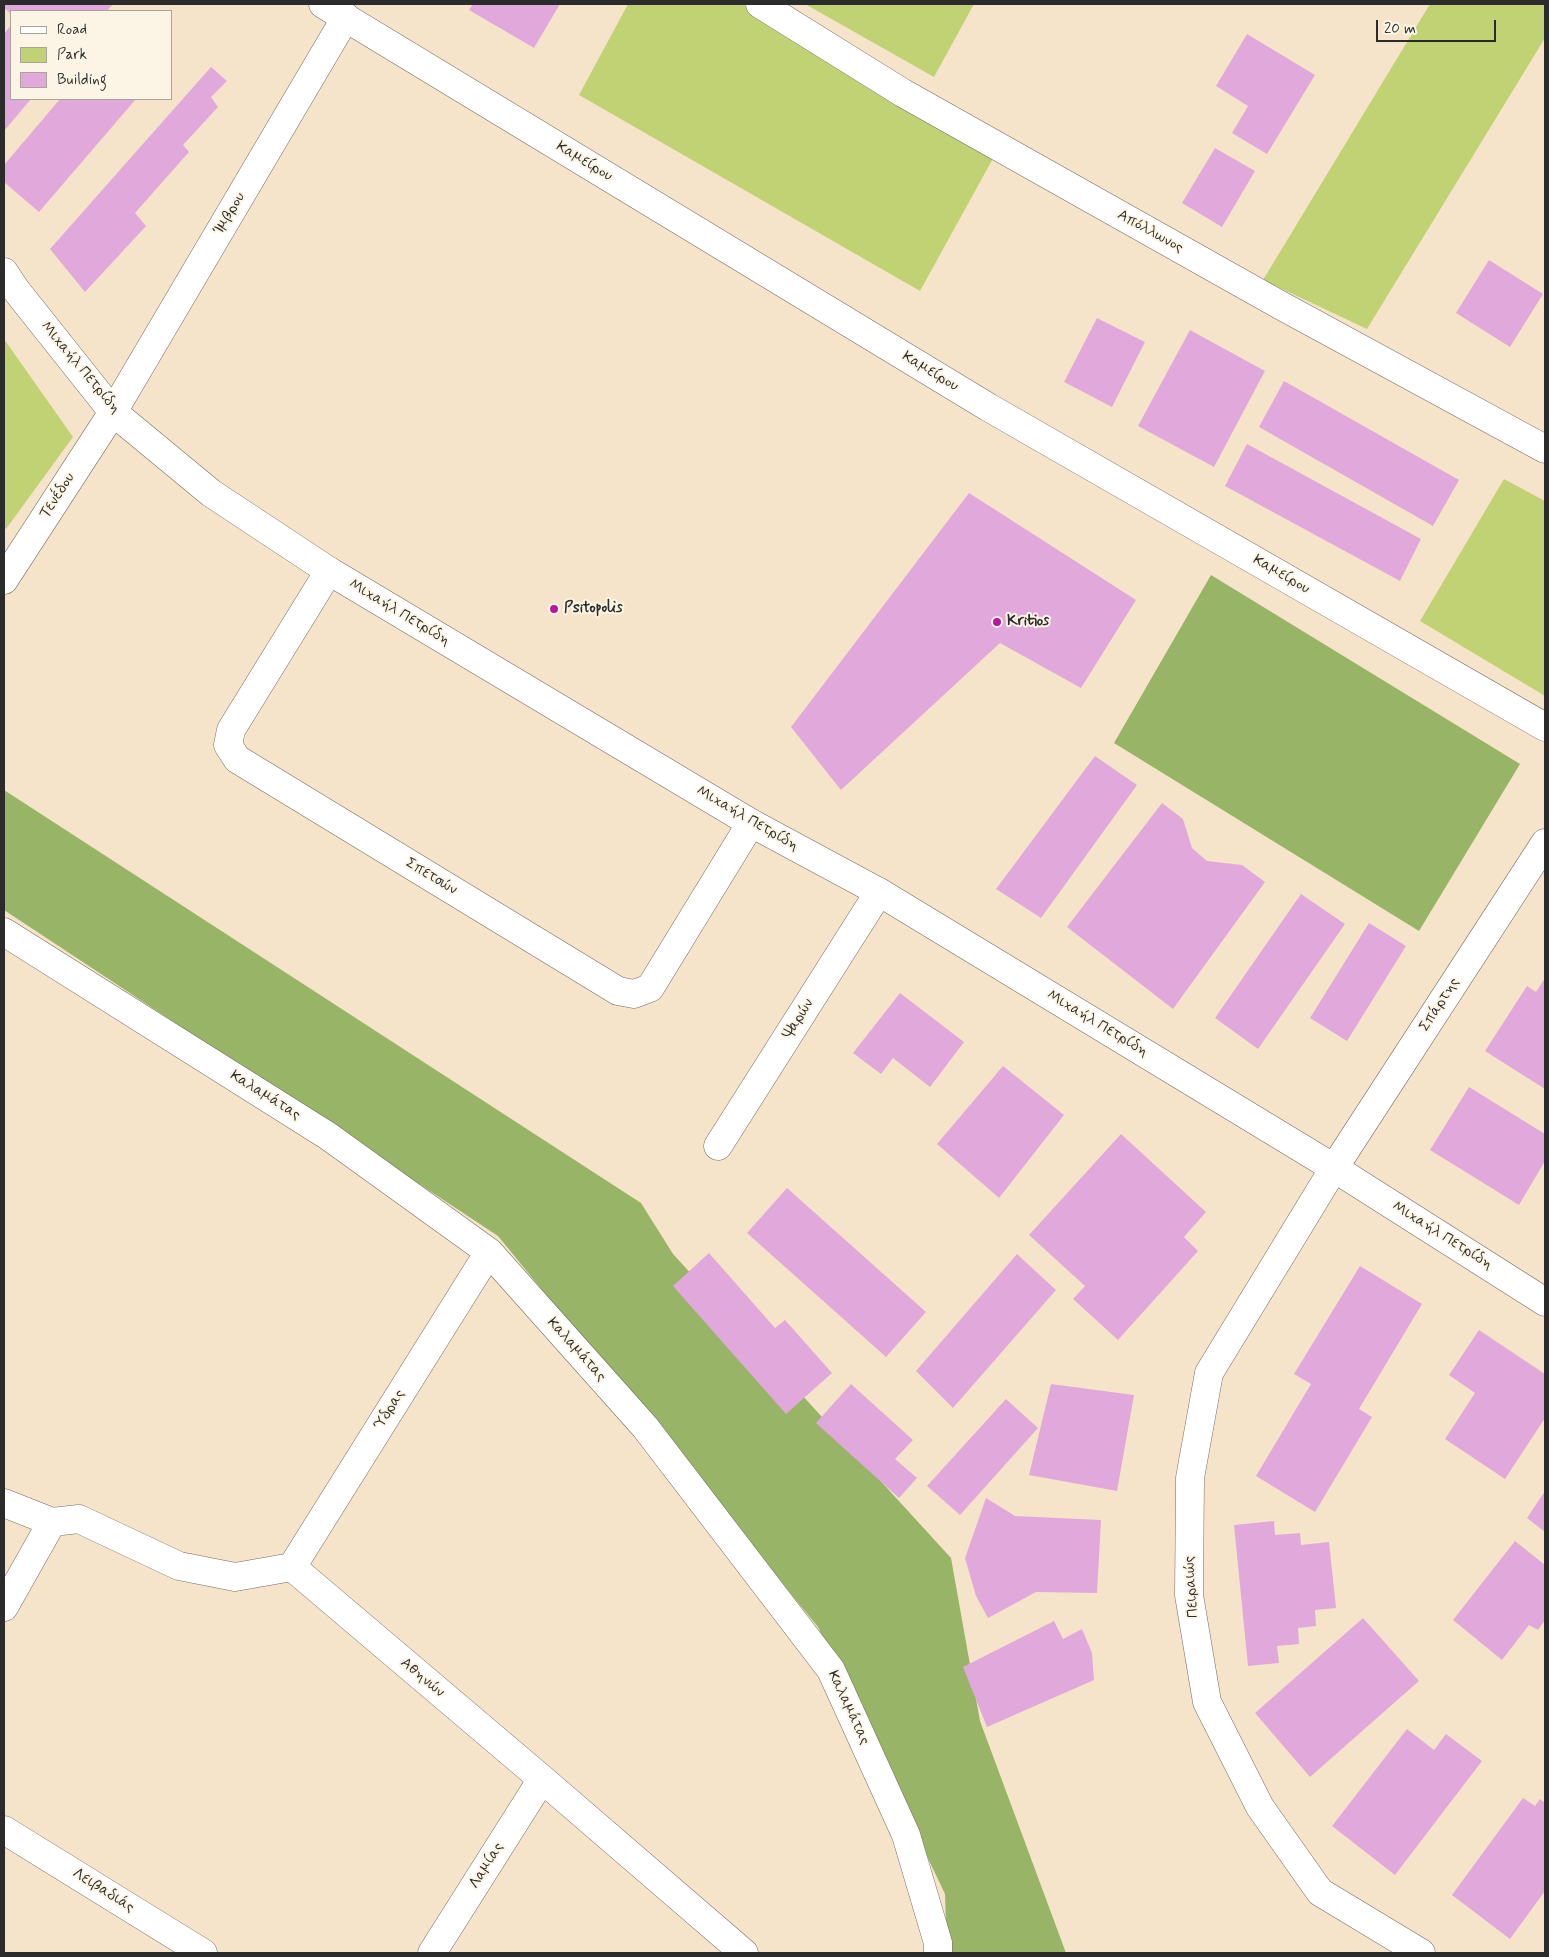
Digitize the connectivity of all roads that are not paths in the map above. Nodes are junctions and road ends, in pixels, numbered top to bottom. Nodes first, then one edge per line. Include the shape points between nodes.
1 (323, 4) edge
2 (760, 4) edge
3 (346, 17) junction
4 (4, 272) edge
5 (113, 412) junction
6 (1545, 449) edge
7 (328, 571) junction
8 (4, 580) edge
9 (1545, 726) edge
10 (752, 823) junction
11 (1545, 843) edge
12 (880, 892) junction
13 (4, 932) edge
14 (718, 1146) dead end
15 (1334, 1168) junction
16 (489, 1252) junction
17 (1545, 1302) edge
18 (4, 1503) edge
19 (52, 1522) junction
20 (292, 1567) junction
21 (4, 1607) edge
22 (542, 1779) junction
23 (4, 1830) edge
24 (203, 1953) edge
25 (432, 1953) edge
26 (744, 1953) edge
27 (938, 1953) edge
28 (1421, 1953) edge

1 - 3 street, Καμείρου
2 - 6 street, Απόλλωνος via 903,94
3 - 5 street, Ίμβρου
3 - 9 street, Καμείρου via 988,407
4 - 5 street, Μιχαήλ Πετρίδη
5 - 7 street, Μιχαήλ Πετρίδη via 211,493
5 - 8 street, Τενέδου
7 - 10 street, Μιχαήλ Πετρίδη
7 - 10 street, Σπετσών via 231,730 228,745 237,759 618,991 634,994 650,988
10 - 12 street, Μιχαήλ Πετρίδη
11 - 15 street, Σπάρτης
12 - 14 street, Ψαρών
12 - 15 street, Μιχαήλ Πετρίδη
13 - 16 street, Καλαμάτας via 328,1136
15 - 17 street, Μιχαήλ Πετρίδη
15 - 28 street, Πειραιώς via 1209,1373 1190,1478 1189,1595 1207,1702 1260,1807 1320,1892
16 - 20 street, Ύδρας
16 - 27 street, Καλαμάτας via 645,1427 831,1670 906,1835 938,1943
18 - 19 street
19 - 20 street via 79,1519 178,1566 235,1577
19 - 21 street
20 - 22 street, Αθηνών
22 - 25 street, Λαμίας
22 - 26 street, Αθηνών
23 - 24 street, Λειβαδιάς

